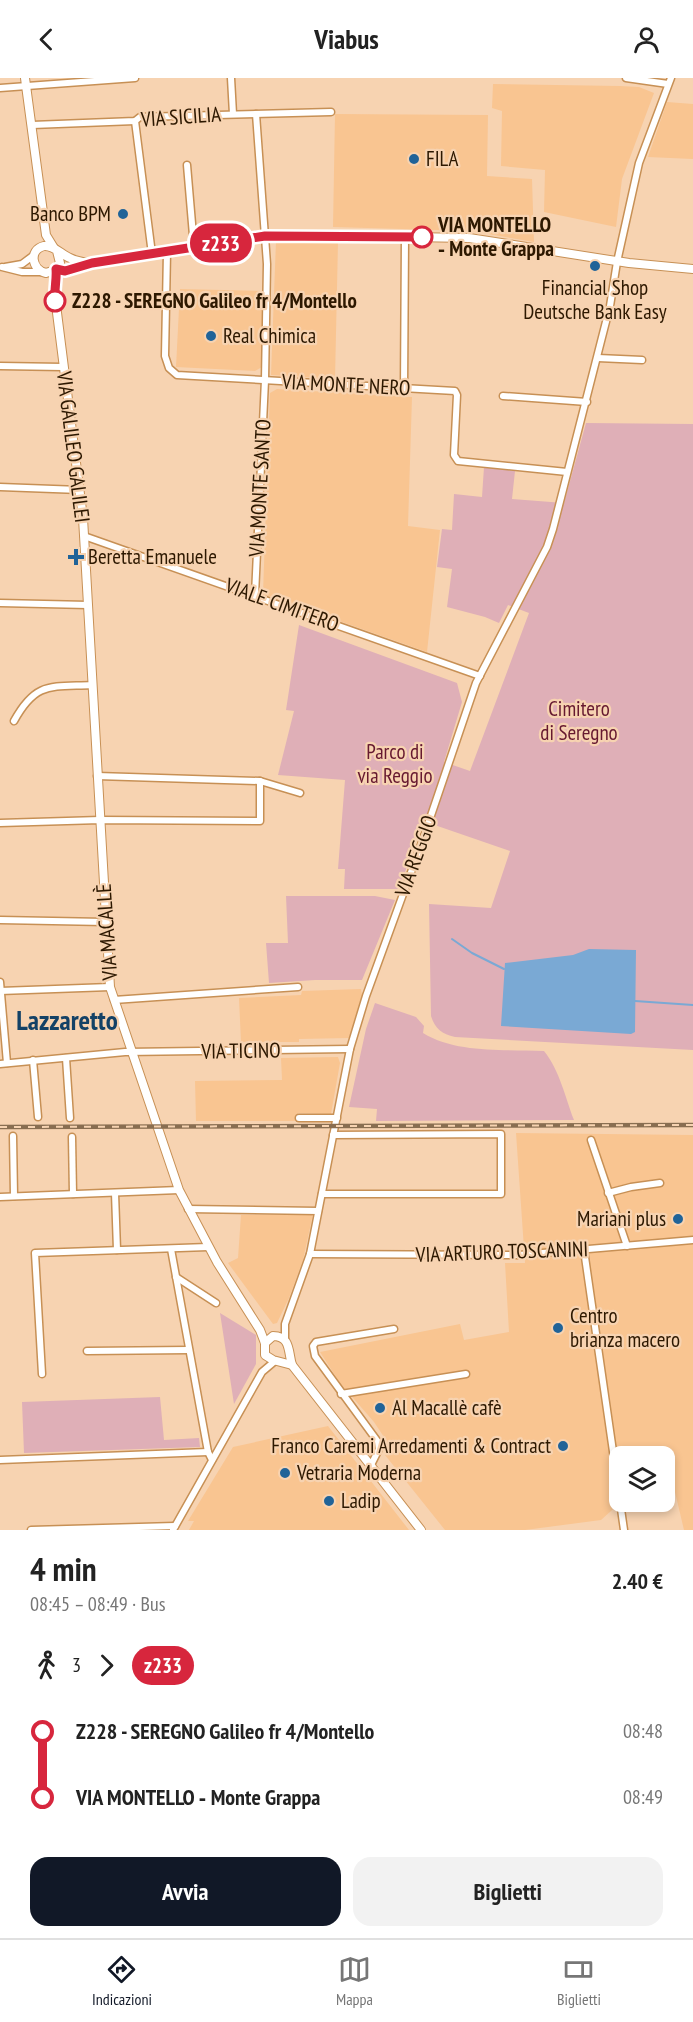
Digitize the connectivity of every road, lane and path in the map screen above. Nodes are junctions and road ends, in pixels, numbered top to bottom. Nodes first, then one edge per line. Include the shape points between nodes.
1 (135, 78) edge
2 (231, 78) edge
3 (626, 78) edge
4 (656, 80) edge
5 (669, 81) edge
6 (26, 82) edge
7 (0, 88) edge
8 (331, 112) dead end
9 (233, 114) junction
10 (256, 114) junction
11 (135, 121) junction
12 (32, 125) junction
13 (188, 165) dead end
14 (46, 235) junction
15 (265, 236) junction
16 (405, 237) junction
17 (194, 247) junction
18 (56, 250) junction
19 (36, 252) junction
20 (167, 252) junction
21 (152, 254) junction
22 (617, 262) junction
23 (92, 263) junction
24 (1, 267) edge
25 (693, 269) edge
26 (58, 271) junction
27 (42, 272) junction
28 (54, 289) junction
29 (598, 358) junction
30 (642, 360) dead end
31 (0, 366) edge
32 (63, 367) junction
33 (265, 380) junction
34 (404, 389) junction
35 (502, 396) dead end
36 (587, 402) junction
37 (567, 472) junction
38 (0, 487) edge
39 (80, 490) junction
40 (84, 536) junction
41 (255, 595) junction
42 (0, 603) edge
43 (88, 605) junction
44 (480, 676) junction
45 (92, 685) junction
46 (14, 721) dead end
47 (97, 776) junction
48 (260, 781) junction
49 (300, 792) dead end
50 (100, 820) junction
51 (0, 823) edge
52 (0, 920) edge
53 (105, 922) junction
54 (0, 982) edge
55 (110, 987) junction
56 (297, 987) dead end
57 (0, 991) edge
58 (114, 1000) junction
59 (350, 1049) junction
60 (132, 1052) junction
61 (66, 1058) junction
62 (33, 1060) junction
63 (3, 1063) edge
64 (38, 1117) dead end
65 (70, 1118) dead end
66 (299, 1118) dead end
67 (337, 1118) junction
68 (333, 1135) junction
69 (13, 1136) dead end
70 (72, 1137) dead end
71 (591, 1140) dead end
72 (660, 1182) dead end
73 (179, 1190) junction
74 (115, 1192) junction
75 (608, 1193) junction
76 (73, 1194) junction
77 (322, 1194) junction
78 (14, 1196) junction
79 (0, 1197) edge
80 (188, 1209) junction
81 (318, 1211) junction
82 (693, 1240) edge
83 (627, 1246) junction
84 (208, 1247) junction
85 (171, 1248) junction
86 (117, 1250) junction
87 (584, 1250) junction
88 (310, 1254) junction
89 (176, 1277) junction
90 (216, 1303) dead end
91 (285, 1324) junction
92 (258, 1326) junction
93 (394, 1329) dead end
94 (274, 1336) junction
95 (285, 1339) junction
96 (265, 1343) junction
97 (189, 1350) junction
98 (87, 1351) dead end
99 (288, 1352) junction
100 (265, 1355) junction
101 (277, 1361) junction
102 (292, 1365) junction
103 (262, 1372) junction
104 (42, 1374) dead end
105 (466, 1374) dead end
106 (341, 1394) junction
107 (612, 1446) edge
108 (207, 1452) junction
109 (0, 1460) edge
110 (212, 1460) junction
111 (370, 1467) junction
112 (622, 1512) edge
113 (174, 1528) edge
114 (31, 1530) edge
115 (421, 1530) edge
116 (624, 1530) edge

1 - 6 street
2 - 9 street
3 - 4 street
4 - 5 street
5 - 22 street, VIA REGGIO via 639,163
6 - 7 street
6 - 12 street
8 - 10 street, VIA SICILIA
9 - 10 street, VIA SICILIA
9 - 11 street, VIA SICILIA via 140,117
10 - 15 street, VIA MONTE SANTO
11 - 12 street, VIA SICILIA
11 - 21 street
12 - 14 street
13 - 17 street
14 - 18 street
14 - 19 street
15 - 16 street
15 - 17 street
15 - 33 street, VIA MONTE SANTO
16 - 22 street via 469,238
16 - 34 street
17 - 20 street
18 - 19 street via 46,246
18 - 23 street via 69,258
18 - 26 street
19 - 24 street via 22,264
19 - 27 street via 34,265
20 - 21 street
20 - 33 street, VIA MONTE NERO via 165,356 169,368 177,375
21 - 23 street
22 - 25 street
22 - 29 street, VIA REGGIO
23 - 26 street
24 - 27 street
26 - 27 street
26 - 28 street, VIA GALILEO GALILEI
27 - 28 street, VIA GALILEO GALILEI
28 - 32 street, VIA GALILEO GALILEI
29 - 30 street
29 - 36 street, VIA REGGIO
31 - 32 street
32 - 39 street, VIA GALILEO GALILEI
33 - 34 street, VIA MONTE NERO
33 - 41 street, VIA MONTE SANTO
34 - 37 street, VIA MONTE NERO via 455,391 454,455 458,460
35 - 36 street
36 - 37 street, VIA REGGIO
37 - 44 street, VIA REGGIO via 547,546
38 - 39 street
39 - 40 street, VIA GALILEO GALILEI
40 - 41 street, VIALE CIMITERO
40 - 43 street, VIA GALILEO GALILEI
41 - 44 street, VIALE CIMITERO
42 - 43 street
43 - 45 street, VIA MACALLÈ
44 - 59 street, VIA REGGIO via 369,985
45 - 46 street via 43,689 24,703
45 - 47 street, VIA MACALLÈ
47 - 48 street
47 - 50 street, VIA MACALLÈ
48 - 49 street
48 - 50 street via 260,821
50 - 51 street
50 - 53 street, VIA MACALLÈ
52 - 53 street
53 - 55 street, VIA MACALLÈ
54 - 57 street
55 - 57 street
55 - 58 street, VIA MACALLÈ
56 - 58 street
57 - 63 street
58 - 60 street, VIA MACALLÈ
59 - 60 street, VIA TICINO
59 - 67 street, VIA REGGIO
60 - 61 street, VIA TICINO
60 - 73 street, VIA MACALLÈ
61 - 62 street, VIA TICINO
61 - 65 street
62 - 63 street, VIA TICINO
62 - 64 street
66 - 67 street
67 - 68 street, VIA REGGIO
68 - 77 street, VIA REGGIO
68 - 77 street via 501,1134 501,1194
69 - 78 street
70 - 76 street
71 - 75 street
72 - 75 street
73 - 74 street
73 - 80 street, VIA MACALLÈ
74 - 76 street
74 - 86 street
75 - 83 street
76 - 78 street
77 - 81 street, VIA REGGIO
78 - 79 street
80 - 81 street
80 - 84 street, VIA MACALLÈ
81 - 88 street, VIA REGGIO
82 - 83 street, VIA ARTURO TOSCANINI
83 - 87 street, VIA ARTURO TOSCANINI
84 - 85 street
84 - 92 street, VIA MACALLÈ
85 - 86 street
85 - 89 street
86 - 104 street via 35,1253
87 - 88 street, VIA ARTURO TOSCANINI via 519,1255
87 - 107 street
88 - 91 street, VIA REGGIO
89 - 90 street
89 - 97 street
91 - 94 street, VIA REGGIO
91 - 95 street, VIA REGGIO
92 - 94 street, VIA MACALLÈ
92 - 96 street, VIA MACALLÈ
93 - 106 street via 316,1342 313,1353
94 - 95 street
94 - 96 street
95 - 99 street
96 - 100 street
97 - 98 street
97 - 108 street
99 - 101 street
99 - 102 street
100 - 101 street
100 - 103 street
101 - 102 street
101 - 103 street
102 - 111 street
103 - 110 street
105 - 106 street
106 - 111 street via 378,1442 379,1449
108 - 109 street
108 - 110 street
110 - 113 street
111 - 115 street
112 - 116 street
113 - 114 street

